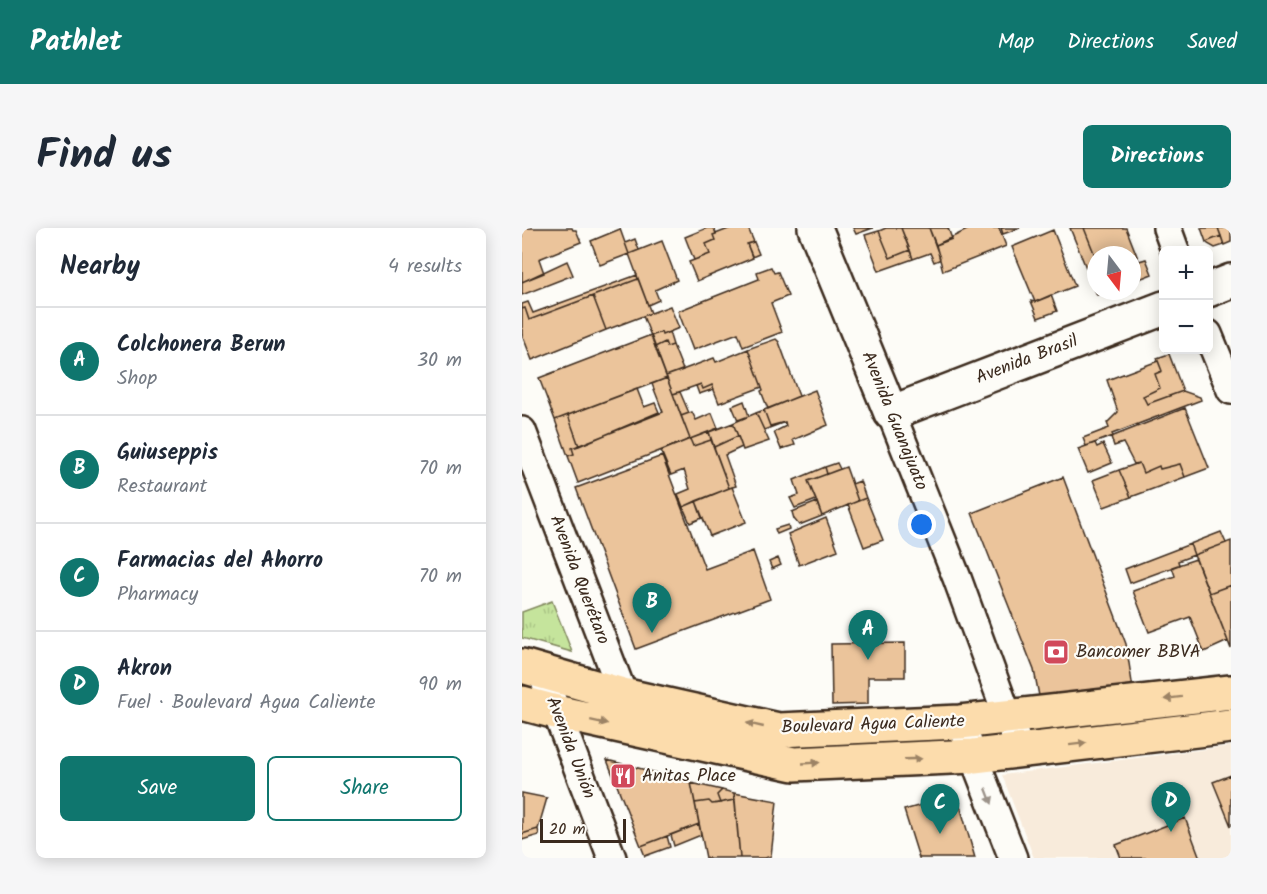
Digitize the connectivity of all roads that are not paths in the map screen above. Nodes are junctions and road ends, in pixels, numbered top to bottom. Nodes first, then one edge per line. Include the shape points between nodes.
1 (815, 228) edge
2 (1167, 228) edge
3 (1174, 246) edge
4 (1231, 281) edge
5 (1213, 288) edge
6 (1159, 310) edge
7 (1213, 344) edge
8 (1231, 390) edge
9 (891, 413) junction
10 (522, 431) edge
11 (531, 669) edge
12 (1231, 692) edge
13 (623, 696) junction
14 (522, 703) edge
15 (556, 712) junction
16 (1007, 717) junction
17 (960, 722) junction
18 (1231, 726) edge
19 (636, 730) junction
20 (1020, 750) junction
21 (974, 756) junction
22 (612, 858) edge
23 (1013, 858) edge

1 - 9 street, Avenida Guanajuato
2 - 3 street
4 - 5 street
6 - 9 street, Avenida Brasil
7 - 8 street
9 - 16 street, Avenida Guanajuato
10 - 13 street, Avenida Querétaro
11 - 13 main road, Boulevard Agua Caliente
11 - 15 street, Avenida Unión
12 -> 16 main road, Boulevard Agua Caliente
17 -> 13 main road, Boulevard Agua Caliente via 779,730
13 - 19 street, Avenida Querétaro
14 - 15 main road, Boulevard Agua Caliente
15 -> 19 main road, Boulevard Agua Caliente
15 - 22 street, Avenida Unión
16 - 17 main road, Boulevard Agua Caliente
16 - 20 street, Avenida Guanajuato
17 - 21 street
20 -> 18 main road, Boulevard Agua Caliente
19 -> 21 main road, Boulevard Agua Caliente via 794,764
20 - 21 main road, Boulevard Agua Caliente
21 -> 23 street

